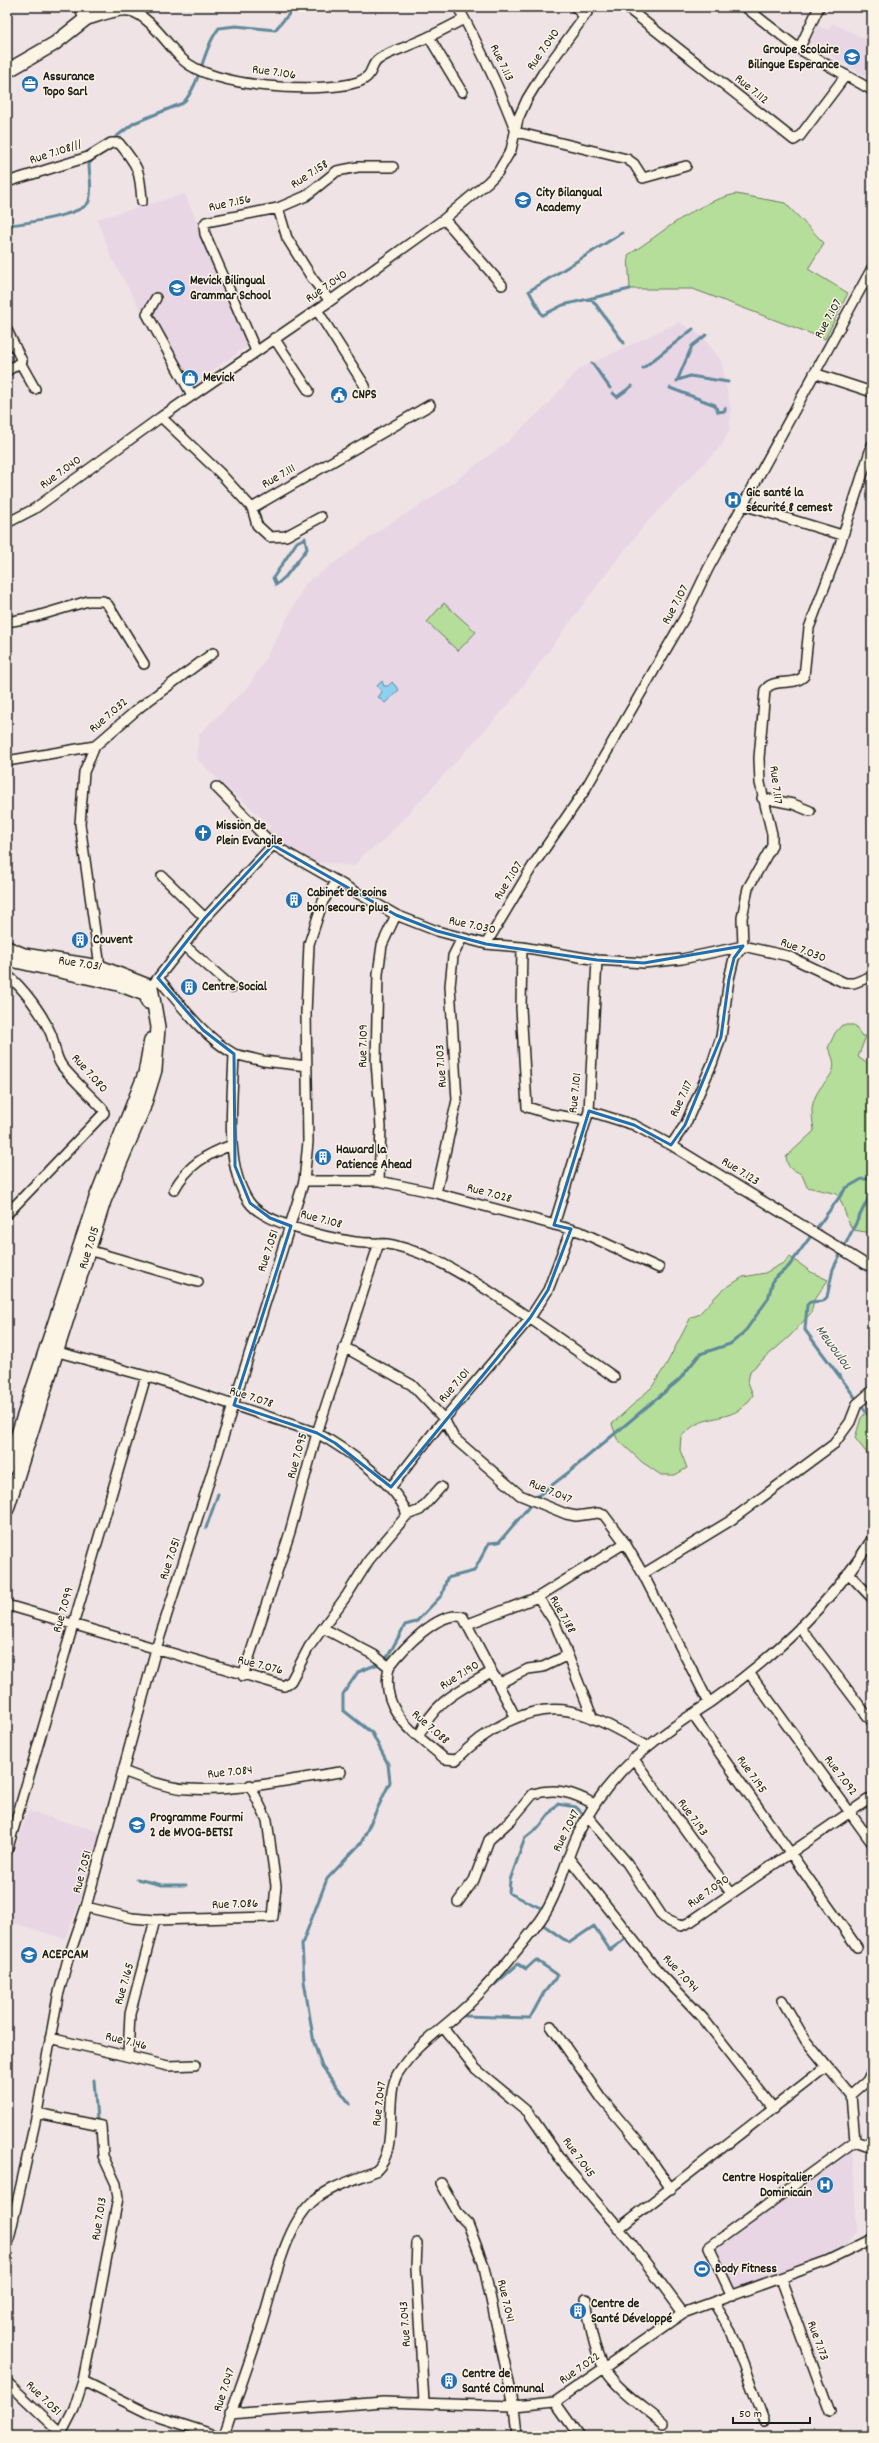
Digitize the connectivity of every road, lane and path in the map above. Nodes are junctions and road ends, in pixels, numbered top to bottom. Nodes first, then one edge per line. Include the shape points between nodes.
1 (80, 7) edge
2 (101, 7) edge
3 (458, 7) edge
4 (575, 7) edge
5 (591, 7) edge
6 (626, 7) edge
7 (745, 7) edge
8 (819, 7) edge
9 (584, 16) junction
10 (464, 20) junction
11 (84, 21) junction
12 (430, 37) junction
13 (799, 49) junction
14 (8, 69) edge
15 (846, 75) junction
16 (872, 90) edge
17 (462, 92) dead end
18 (516, 132) junction
19 (686, 166) dead end
20 (393, 167) dead end
21 (7, 182) edge
22 (142, 201) dead end
23 (278, 208) junction
24 (444, 219) junction
25 (872, 268) edge
26 (502, 285) dead end
27 (156, 298) dead end
28 (330, 301) junction
29 (317, 310) junction
30 (7, 330) edge
31 (274, 338) junction
32 (256, 351) junction
33 (21, 364) junction
34 (7, 371) edge
35 (814, 373) junction
36 (365, 386) dead end
37 (36, 389) dead end
38 (309, 391) dead end
39 (872, 392) edge
40 (192, 395) junction
41 (430, 405) dead end
42 (160, 417) junction
43 (872, 445) edge
44 (743, 505) junction
45 (252, 508) junction
46 (321, 517) dead end
47 (7, 523) edge
48 (842, 535) junction
49 (7, 622) edge
50 (213, 653) dead end
51 (144, 664) dead end
52 (95, 746) junction
53 (7, 761) edge
54 (216, 787) dead end
55 (762, 798) junction
56 (810, 811) dead end
57 (273, 845) junction
58 (162, 876) dead end
59 (337, 881) junction
60 (396, 915) junction
61 (206, 918) junction
62 (462, 938) junction
63 (486, 944) junction
64 (184, 945) junction
65 (743, 946) junction
66 (522, 947) junction
67 (7, 948) edge
68 (7, 959) edge
69 (597, 960) junction
70 (100, 967) junction
71 (7, 975) edge
72 (870, 981) edge
73 (152, 987) junction
74 (232, 987) dead end
75 (234, 1054) junction
76 (307, 1066) junction
77 (589, 1111) junction
78 (586, 1120) junction
79 (232, 1145) junction
80 (671, 1145) junction
81 (304, 1181) junction
82 (379, 1181) junction
83 (174, 1190) dead end
84 (436, 1193) junction
85 (7, 1214) edge
86 (554, 1224) junction
87 (291, 1226) junction
88 (571, 1229) junction
89 (379, 1243) junction
90 (88, 1250) junction
91 (659, 1268) dead end
92 (872, 1268) edge
93 (198, 1282) dead end
94 (530, 1318) junction
95 (344, 1347) junction
96 (58, 1352) junction
97 (146, 1376) junction
98 (614, 1377) dead end
99 (872, 1391) edge
100 (234, 1405) junction
101 (444, 1418) junction
102 (317, 1433) junction
103 (7, 1467) edge
104 (391, 1487) junction
105 (441, 1487) dead end
106 (7, 1509) edge
107 (407, 1515) junction
108 (872, 1539) edge
109 (625, 1543) junction
110 (848, 1573) junction
111 (643, 1574) junction
112 (538, 1597) junction
113 (872, 1598) edge
114 (7, 1605) edge
115 (74, 1624) junction
116 (468, 1624) junction
117 (800, 1627) junction
118 (323, 1628) junction
119 (156, 1649) junction
120 (568, 1655) junction
121 (389, 1667) junction
122 (491, 1672) junction
123 (750, 1674) junction
124 (243, 1676) junction
125 (709, 1703) junction
126 (692, 1714) junction
127 (516, 1718) junction
128 (593, 1719) junction
129 (872, 1722) edge
130 (419, 1736) junction
131 (646, 1746) junction
132 (633, 1758) junction
133 (123, 1771) junction
134 (341, 1772) dead end
135 (250, 1785) junction
136 (872, 1797) edge
137 (594, 1804) junction
138 (850, 1812) junction
139 (588, 1817) junction
140 (872, 1843) edge
141 (7, 1851) edge
142 (790, 1852) junction
143 (568, 1857) junction
144 (731, 1893) junction
145 (458, 1902) dead end
146 (86, 1907) junction
147 (155, 1920) junction
148 (857, 1947) dead end
149 (782, 2000) dead end
150 (551, 2026) dead end
151 (443, 2027) junction
152 (50, 2038) junction
153 (128, 2055) junction
154 (195, 2065) dead end
155 (829, 2069) junction
156 (872, 2071) edge
157 (851, 2095) junction
158 (774, 2109) junction
159 (37, 2113) junction
160 (855, 2141) junction
161 (872, 2147) edge
162 (441, 2182) dead end
163 (671, 2189) junction
164 (618, 2230) junction
165 (871, 2242) edge
166 (417, 2243) dead end
167 (7, 2248) edge
168 (781, 2278) junction
169 (732, 2296) junction
170 (586, 2299) dead end
171 (714, 2303) junction
172 (683, 2313) junction
173 (604, 2368) junction
174 (83, 2381) junction
175 (7, 2382) edge
176 (424, 2402) junction
177 (555, 2402) junction
178 (514, 2406) junction
179 (830, 2412) dead end
180 (230, 2414) junction
181 (764, 2422) dead end
182 (663, 2423) dead end
183 (61, 2435) edge
184 (218, 2436) edge
185 (224, 2436) edge
186 (517, 2436) edge
187 (579, 2436) edge

1 - 11 street
2 - 11 main road
3 - 10 street, Rue 7.113
4 - 9 street
5 - 9 street, Rue 7.040
6 - 15 street, Rue 7.112 via 794,140 800,136
7 - 13 street
8 - 13 street
9 - 18 street, Rue 7.040 via 527,99
10 - 12 street, Rue 7.106
10 - 18 street, Rue 7.113 via 503,96
11 - 12 street, Rue 7.106 via 128,11 135,13 152,26 182,60 194,68 247,82 294,89 357,82 368,77 378,59
11 - 14 main road via 54,44
12 - 17 street
13 - 15 street
15 - 16 street
18 - 19 street via 627,159 634,164 643,178
18 - 24 street, Rue 7.040 via 511,150 498,172
20 - 23 street, Rue 7.158 via 369,166 337,171 306,196
21 - 22 street, Rue 7.108/// via 88,157 111,143 119,143 136,164 140,174
23 - 28 street via 287,238
23 - 32 street, Rue 7.156 via 204,224
24 - 26 street
24 - 28 street, Rue 7.040
25 - 35 street, Rue 7.107
27 - 40 street via 147,314
28 - 29 street, Rue 7.040
29 - 31 street, Rue 7.040
29 - 36 street
30 - 33 street via 21,358
31 - 32 street, Rue 7.040
31 - 38 street
32 - 40 street, Rue 7.040
33 - 34 street
33 - 37 street
35 - 39 street
35 - 44 street, Rue 7.107
40 - 42 street, Rue 7.040
41 - 45 street, Rue 7.111
42 - 45 street via 220,473
42 - 47 street, Rue 7.040 via 34,509
43 - 48 street, Rue 7.117
44 - 48 street
44 - 63 street, Rue 7.107 via 686,615 583,793 532,868
45 - 46 street via 257,525 270,538 286,536
48 - 55 street, Rue 7.117 via 809,628 804,676 798,680 770,684 765,690 759,758
49 - 51 street via 88,601 103,601 108,605
50 - 52 street, Rue 7.032 via 140,707
52 - 53 street, Rue 7.032
52 - 70 street via 84,772 80,824
54 - 57 street, Rue 7.030
55 - 56 street via 793,804
55 - 65 street, Rue 7.117 via 772,834 772,846 748,888 742,918
57 - 59 street, Rue 7.030
57 - 61 street
58 - 61 street
59 - 60 street, Rue 7.030
59 - 76 street, Rue 7.051 via 323,901 309,944 306,986
60 - 62 street, Rue 7.030
60 - 82 street, Rue 7.109 via 382,945 378,974 376,1061 381,1127
61 - 64 street
62 - 63 street, Rue 7.030
62 - 84 street, Rue 7.103 via 453,956 450,986 457,1100
63 - 66 street, Rue 7.030
64 - 73 street
64 - 74 street
65 - 69 street, Rue 7.030 via 682,959 644,963
65 - 72 street, Rue 7.030 via 788,956 845,983
65 - 80 street, Rue 7.117 via 734,958 721,1037 712,1064 685,1125
66 - 69 street, Rue 7.030
66 - 78 street via 521,1008 527,1107
67 - 70 main road, Rue 7.031 via 24,955
68 - 73 main road, Rue 7.031 via 118,984
69 - 77 street, Rue 7.101
70 - 73 main road, Rue 7.031
71 - 85 street, Rue 7.080 via 17,983 40,1017 50,1034 62,1065 104,1113
73 - 75 street via 222,1047
73 - 90 main road, Rue 7.015 via 158,1027 155,1070 143,1109 104,1201
73 - 103 main road, Rue 7.015 via 151,1040 145,1074 96,1198
75 - 76 street via 263,1061
75 - 79 street, Rue 7.108
76 - 81 street, Rue 7.051 via 308,1142
77 - 78 street, Rue 7.101
77 - 80 street, Rue 7.123 via 634,1125
78 - 86 street, Rue 7.101
79 - 83 street via 199,1159 182,1176
79 - 87 street, Rue 7.108 via 235,1166 250,1203 270,1218
80 - 92 street, Rue 7.123
81 - 82 street, Rue 7.028
81 - 87 street, Rue 7.051
82 - 84 street, Rue 7.028
84 - 86 street, Rue 7.028
86 - 88 street, Rue 7.028
87 - 89 street, Rue 7.108 via 353,1242
87 - 100 street, Rue 7.051
88 - 91 street, Rue 7.028
88 - 94 street, Rue 7.101 via 548,1290
89 - 94 street, Rue 7.108 via 413,1250 442,1264
89 - 95 street, Rue 7.095
90 - 93 street
90 - 96 main road, Rue 7.015
94 - 98 street, Rue 7.108
94 - 101 street, Rue 7.101
95 - 101 street, Rue 7.047 via 412,1385
95 - 102 street, Rue 7.095
96 - 97 street, Rue 7.078
96 - 106 main road, Rue 7.015
97 - 100 street, Rue 7.078
97 - 115 street, Rue 7.099
99 - 111 street via 857,1404 850,1422 834,1444 730,1521
100 - 102 street, Rue 7.078
100 - 119 street, Rue 7.051
101 - 104 street, Rue 7.101
101 - 109 street, Rue 7.047 via 454,1438 520,1495 566,1514 604,1515
102 - 104 street, Rue 7.078 via 335,1443
102 - 124 street, Rue 7.095 via 290,1532
104 - 107 street, Rue 7.078
105 - 107 street, Rue 7.076 via 420,1510
107 - 118 street, Rue 7.076 via 369,1560
108 - 110 street
109 - 111 street, Rue 7.047
109 - 112 street, Rue 7.188
110 - 113 street
110 - 117 street
111 - 125 street, Rue 7.047
112 - 116 street
112 - 120 street, Rue 7.188 via 555,1623
114 - 115 street, Rue 7.076
115 - 119 street, Rue 7.076
115 - 141 street, Rue 7.099
116 - 121 street via 458,1615 435,1623 415,1637
116 - 122 street
117 - 123 street
117 - 129 street
118 - 121 street via 374,1655
118 - 124 street, Rue 7.076 via 309,1647 289,1684 278,1686
119 - 124 street, Rue 7.076
119 - 133 street, Rue 7.051
120 - 122 street, Rue 7.190 via 543,1667 528,1669 500,1683
120 - 128 street, Rue 7.188
121 - 130 street, Rue 7.088 via 389,1693 395,1713
122 - 127 street
122 - 130 street, Rue 7.190 via 436,1707 427,1718
123 - 125 street
123 - 138 street, Rue 7.092
125 - 126 street, Rue 7.047
126 - 131 street, Rue 7.047
126 - 142 street, Rue 7.195
127 - 128 street, Rue 7.088 via 552,1711 569,1711
127 - 130 street, Rue 7.088 via 481,1737 456,1760 445,1759
128 - 131 street, Rue 7.088
131 - 132 street, Rue 7.047
132 - 137 street, Rue 7.047 via 613,1778
132 - 144 street, Rue 7.193
133 - 135 street, Rue 7.084 via 157,1783 187,1789
133 - 146 street, Rue 7.051
134 - 135 street, Rue 7.084
135 - 147 street, Rue 7.086 via 267,1820 276,1886 273,1917
136 - 138 street, Rue 7.090
137 - 139 street, Rue 7.047
137 - 145 street via 579,1796 558,1790 533,1794 512,1819 489,1840 474,1880
138 - 140 street, Rue 7.092
138 - 142 street, Rue 7.090
139 - 143 street, Rue 7.047
139 - 144 street, Rue 7.090 via 613,1845 668,1921 681,1926
142 - 144 street, Rue 7.090
142 - 148 street, Rue 7.195
143 - 151 street, Rue 7.047 via 548,1911 472,2002
143 - 158 street, Rue 7.094 via 657,1970 703,2018
146 - 147 street, Rue 7.086 via 132,1918
146 - 152 street, Rue 7.051 via 64,1974
147 - 153 street, Rue 7.165 via 130,2014
149 - 155 street via 806,2041
150 - 163 street
151 - 164 street, Rue 7.045 via 476,2069 528,2112 566,2167
151 - 180 street, Rue 7.047 via 407,2059 397,2075 387,2153 381,2167 327,2192 310,2204 296,2225 270,2290 260,2329
152 - 153 street, Rue 7.146
152 - 159 street, Rue 7.051
153 - 154 street, Rue 7.146 via 168,2066
155 - 157 street
155 - 158 street via 822,2070
156 - 157 street via 867,2081
157 - 160 street
158 - 163 street
159 - 167 street, Rue 7.051
159 - 174 street, Rue 7.013 via 101,2126 103,2156 116,2184 118,2198
160 - 161 street
160 - 169 street via 709,2247
162 - 178 street, Rue 7.041 via 459,2215 468,2224 483,2263
163 - 164 street
164 - 172 street, Rue 7.045
165 - 168 street, Rue 7.022
166 - 176 street, Rue 7.043 via 416,2277
168 - 169 street, Rue 7.022
168 - 179 street, Rue 7.173
169 - 171 street, Rue 7.022
170 - 173 street via 591,2329
171 - 172 street, Rue 7.022
171 - 181 street via 731,2331
172 - 173 street, Rue 7.022
173 - 177 street, Rue 7.022
173 - 182 street via 624,2391
174 - 183 street, Rue 7.013
174 - 184 street via 150,2414
175 - 183 street, Rue 7.051
176 - 178 street, Rue 7.022
176 - 180 street, Rue 7.022 via 382,2402
177 - 178 street, Rue 7.022
177 - 187 street
178 - 186 street, Rue 7.041
180 - 185 street, Rue 7.047

